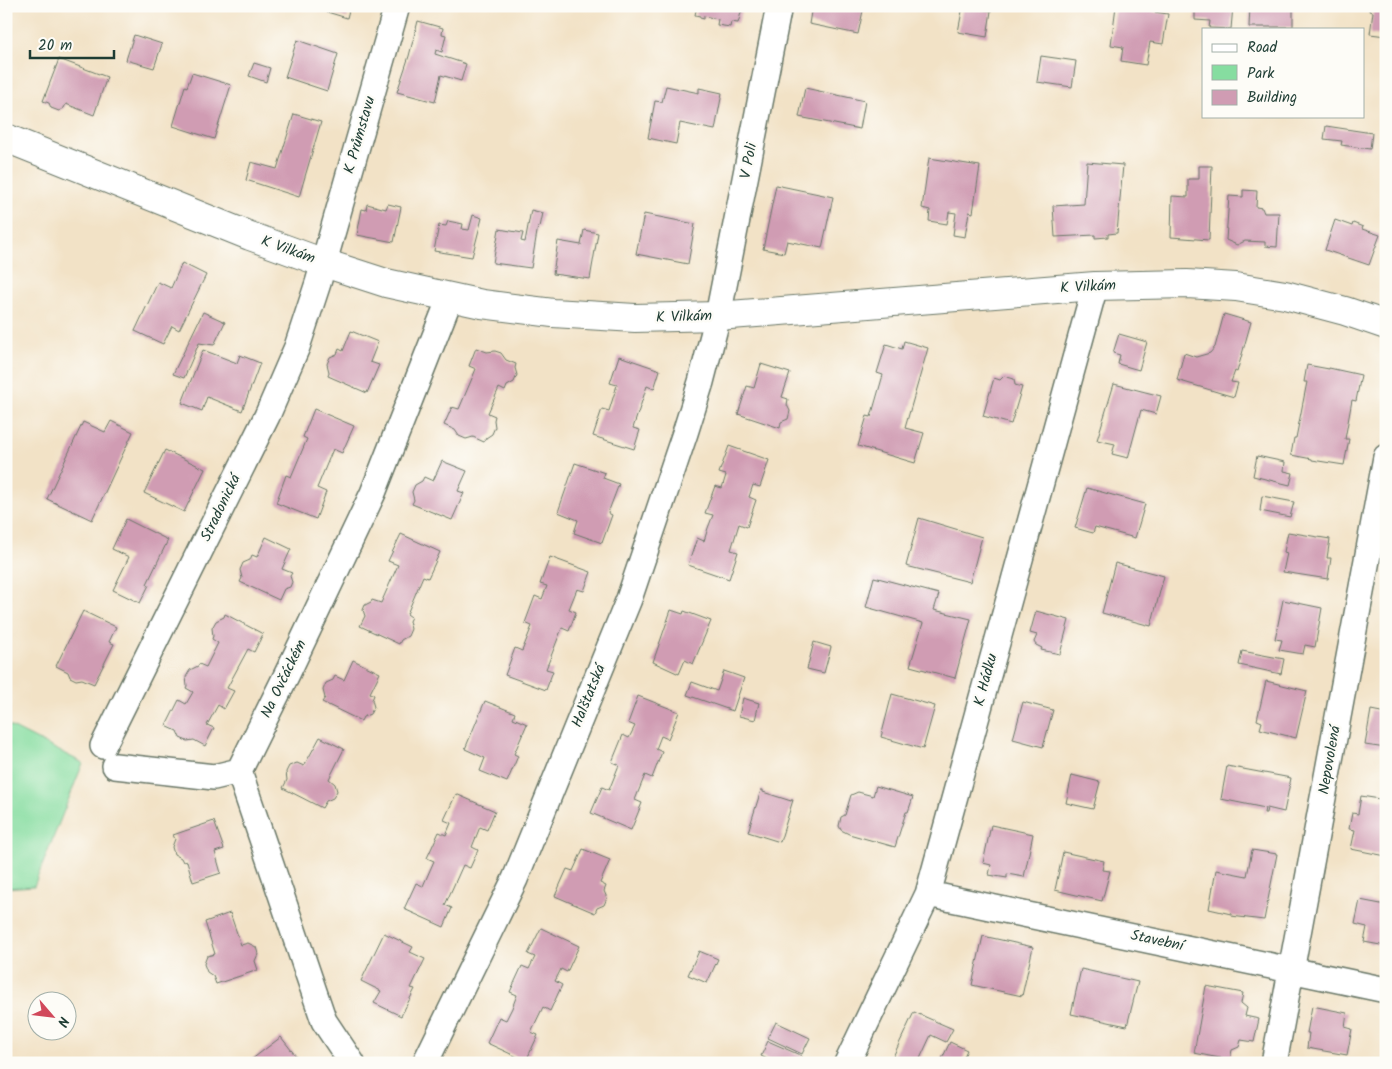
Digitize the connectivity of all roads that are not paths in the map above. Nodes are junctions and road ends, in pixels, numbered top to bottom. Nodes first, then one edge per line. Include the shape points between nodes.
1 (397, 6) edge
2 (779, 6) edge
3 (6, 138) edge
4 (324, 263) junction
5 (1095, 286) junction
6 (450, 298) junction
7 (718, 316) junction
8 (1386, 325) edge
9 (1386, 458) edge
10 (240, 772) junction
11 (928, 894) junction
12 (1291, 970) junction
13 (1386, 990) edge
14 (352, 1063) edge
15 (425, 1063) edge
16 (847, 1063) edge
17 (1274, 1063) edge

1 - 4 street, K Průmstavu
2 - 7 street, V Poli
3 - 4 street, K Vilkám
4 - 6 street, K Vilkám via 386,283
4 - 10 street, Stradonická via 296,347 267,416 109,756 214,778
5 - 7 street, K Vilkám
5 - 8 street, K Vilkám via 1187,284 1236,287 1285,295
5 - 11 street, K Hádku
6 - 7 street, K Vilkám via 562,314 636,318
6 - 10 street, Na Ovčáckém via 373,493
7 - 15 street, Halštatská via 685,433 629,599 515,878
9 - 12 street, Nepovolená
10 - 14 street via 324,1020
11 - 12 street, Stavební
11 - 16 street, K Hádku
12 - 13 street, Stavební
12 - 17 street, Nepovolená

